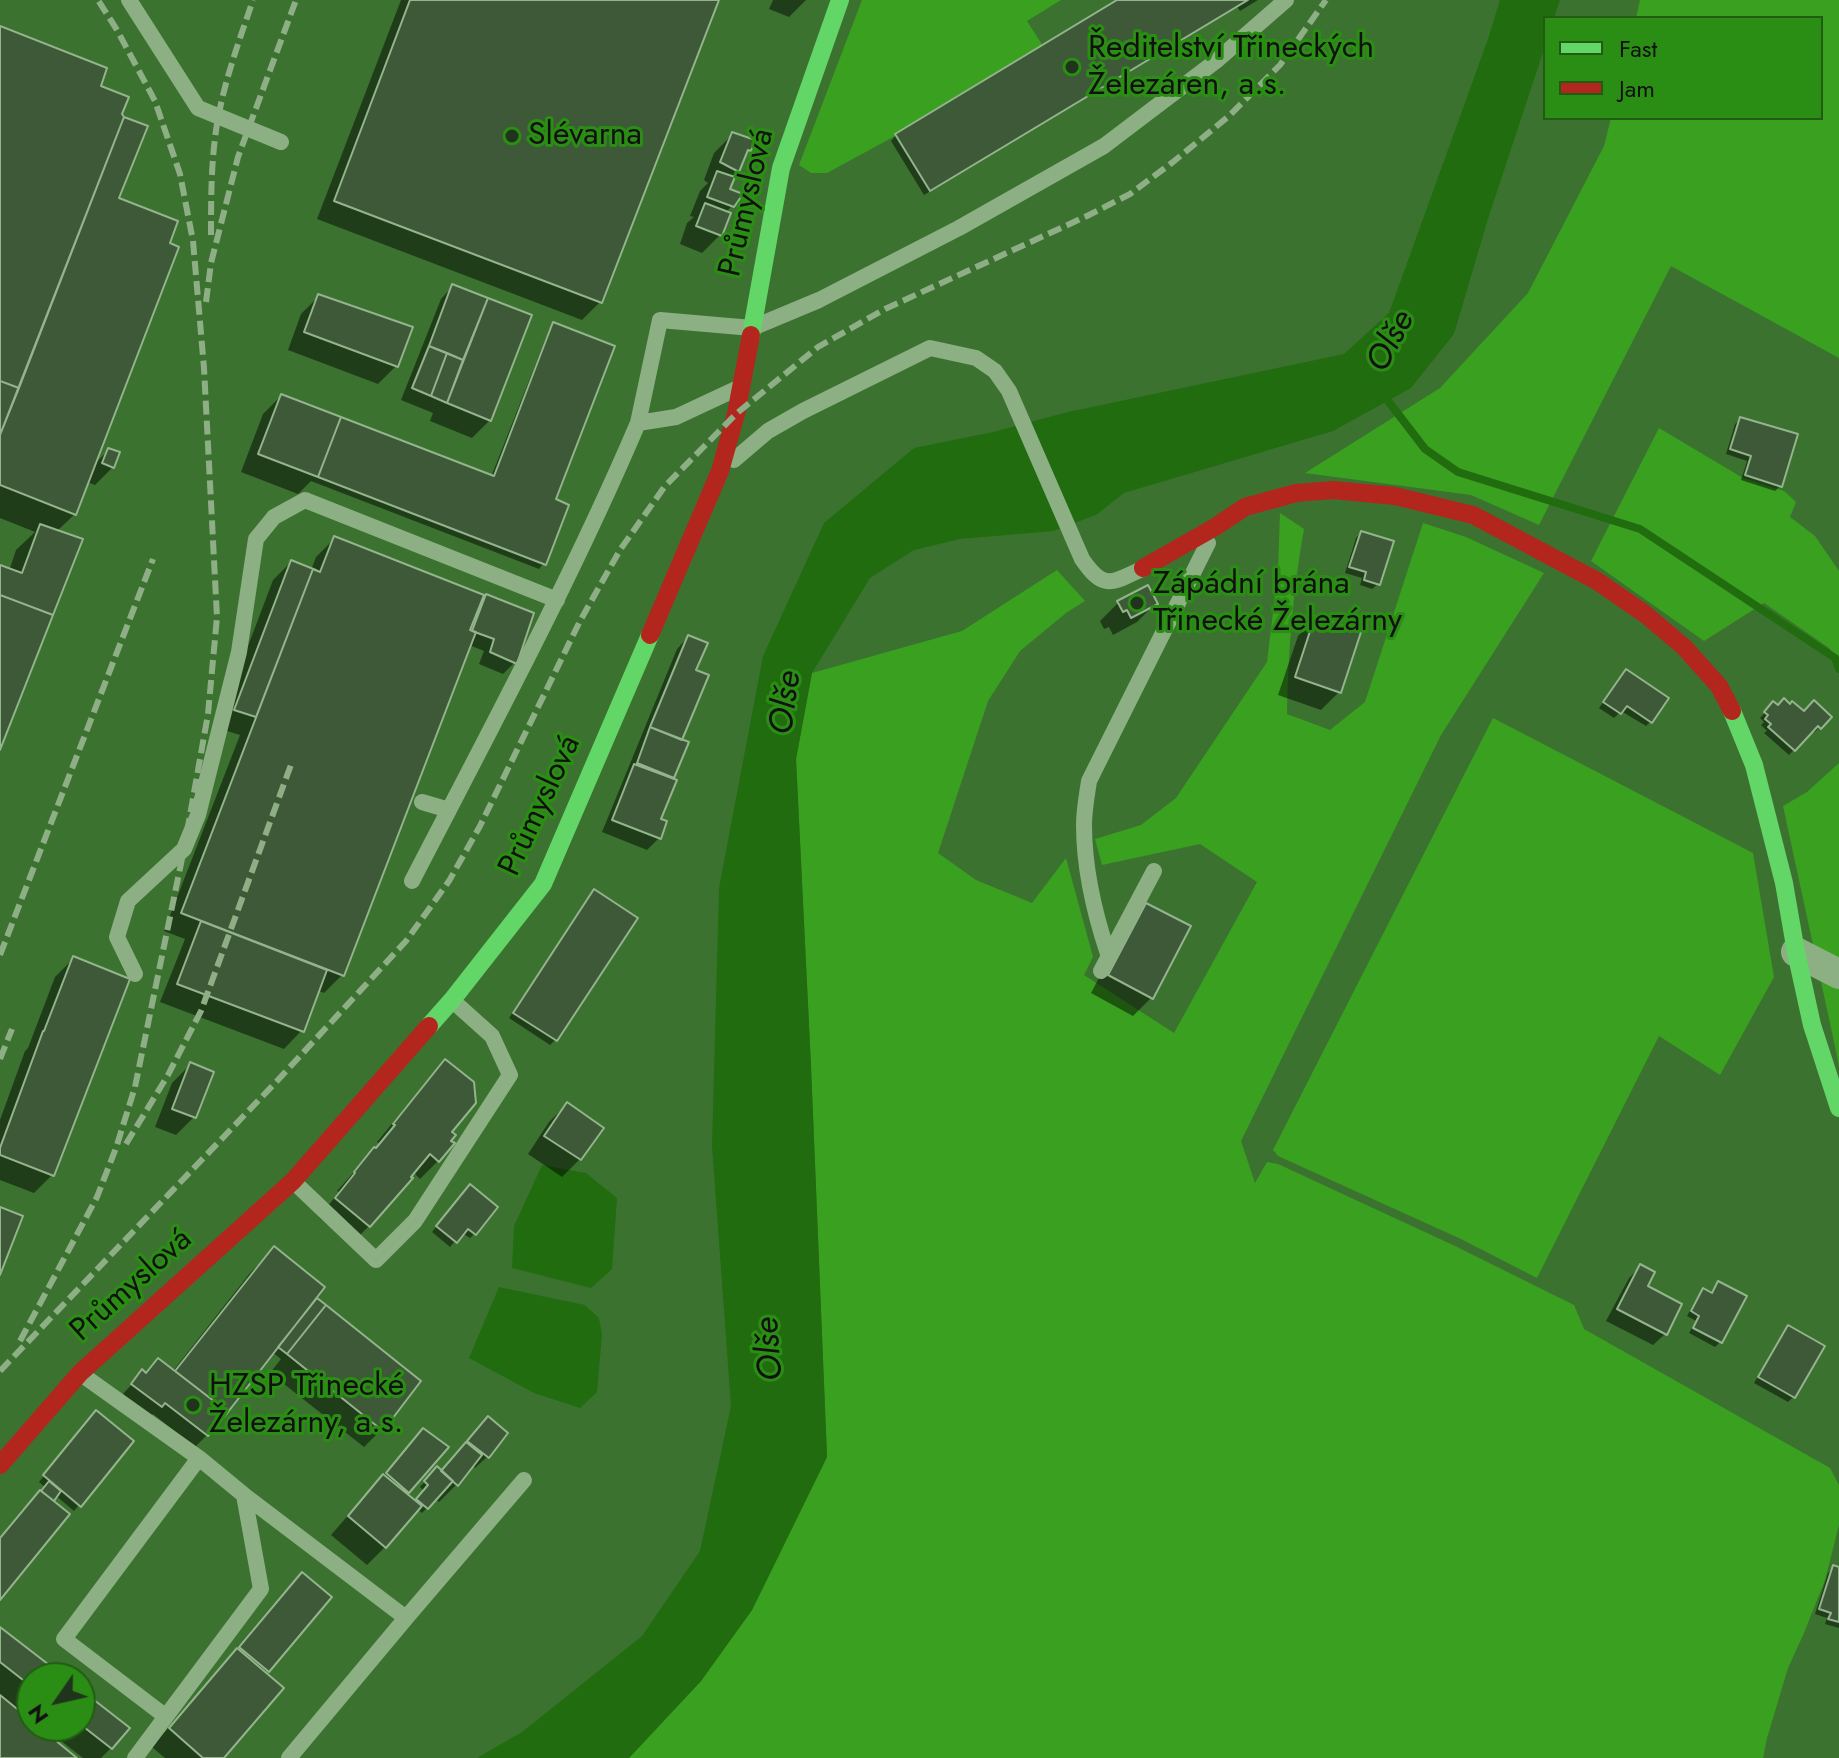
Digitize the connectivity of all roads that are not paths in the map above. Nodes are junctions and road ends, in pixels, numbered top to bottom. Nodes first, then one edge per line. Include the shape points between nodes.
1 (129, 0) edge
2 (840, 0) edge
3 (1286, 0) edge
4 (281, 142) dead end
5 (752, 328) junction
6 (741, 387) junction
7 (638, 423) junction
8 (720, 471) junction
9 (1215, 527) junction
10 (1143, 568) joint
11 (557, 600) junction
12 (422, 802) dead end
13 (449, 810) junction
14 (1154, 871) dead end
15 (412, 881) dead end
16 (1796, 952) junction
17 (1108, 954) junction
18 (1101, 971) dead end
19 (135, 974) dead end
20 (1839, 974) edge
21 (452, 1000) junction
22 (1839, 1108) edge
23 (293, 1181) junction
24 (80, 1373) junction
25 (199, 1458) junction
26 (0, 1465) edge
27 (524, 1480) dead end
28 (244, 1495) junction
29 (406, 1618) junction
30 (165, 1716) junction
31 (135, 1758) edge
32 (289, 1758) edge

1 - 4 lane via 198,108
2 - 5 street, Průmyslová via 781,168
3 - 5 lane via 1104,146 959,228
5 - 6 street, Průmyslová
5 - 7 lane via 660,320
6 - 7 lane via 676,417
6 - 8 street, Průmyslová
7 - 11 lane
8 - 10 lane via 768,431 930,348 976,358 995,371 1009,391 1090,570 1099,579 1114,582
8 - 21 street, Průmyslová via 543,884
9 - 10 street
9 - 16 street via 1245,507 1296,493 1333,490 1395,496 1473,515 1597,581 1645,614 1719,686 1738,722 1784,883
9 - 17 lane via 1089,781 1085,861
11 - 13 lane
11 - 19 lane via 305,500 274,517 256,539 239,652 198,815 184,849 128,901 117,937
12 - 13 lane
13 - 15 lane
14 - 17 lane
16 - 20 street
16 - 22 street
17 - 18 lane
21 - 23 street, Průmyslová
21 - 23 lane via 492,1036 510,1075 415,1221 376,1260
23 - 24 street, Průmyslová
24 - 25 lane
24 - 26 street, Průmyslová
25 - 28 lane
25 - 30 lane via 64,1639
27 - 29 lane
28 - 29 lane
28 - 30 lane via 261,1589
29 - 32 lane
30 - 31 lane

